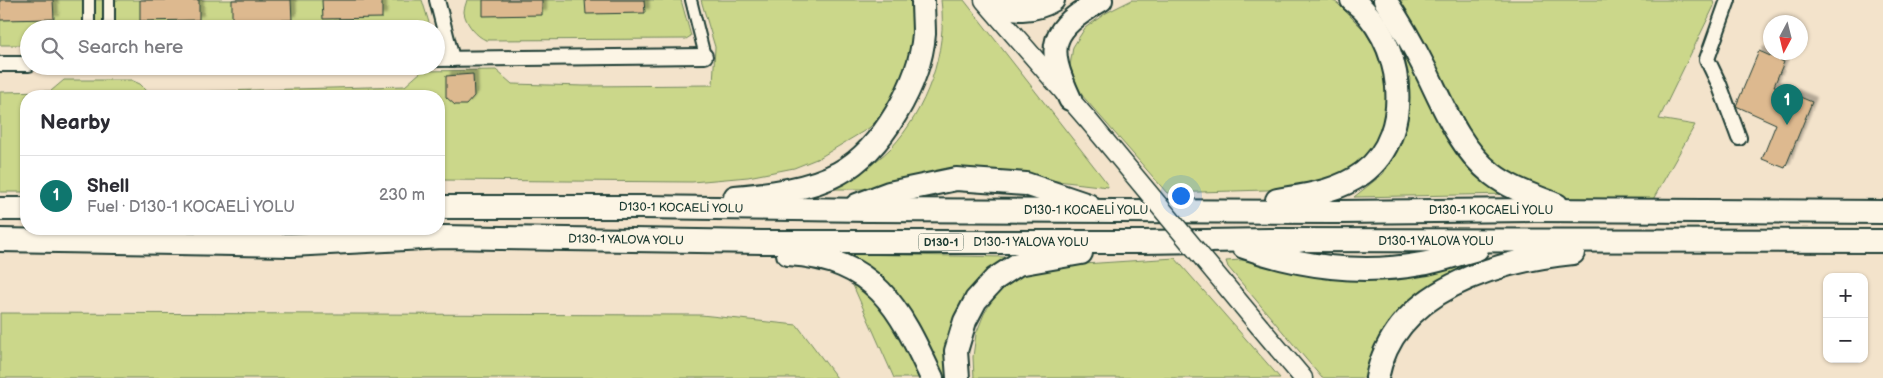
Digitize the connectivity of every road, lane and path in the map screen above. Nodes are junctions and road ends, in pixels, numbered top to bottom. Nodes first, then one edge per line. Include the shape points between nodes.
1 (89, 0) edge
2 (109, 0) edge
3 (437, 0) edge
4 (691, 0) edge
5 (923, 0) edge
6 (984, 0) edge
7 (992, 0) edge
8 (1053, 0) edge
9 (1101, 0) edge
10 (1352, 0) edge
11 (1385, 0) edge
12 (1728, 0) edge
13 (89, 20) edge
14 (109, 20) edge
15 (442, 20) edge
16 (445, 31) edge
17 (704, 56) joint
18 (445, 59) edge
19 (452, 59) junction
20 (0, 64) edge
21 (20, 64) edge
22 (1070, 98) junction
23 (1739, 138) dead end
24 (445, 207) edge
25 (642, 207) junction
26 (0, 209) edge
27 (20, 209) edge
28 (845, 210) junction
29 (1105, 210) junction
30 (1218, 210) junction
31 (1570, 210) junction
32 (1883, 212) edge
33 (0, 240) edge
34 (1732, 241) junction
35 (1883, 241) edge
36 (1142, 242) junction
37 (337, 243) junction
38 (932, 378) edge
39 (958, 378) edge
40 (1302, 378) edge
41 (1377, 378) edge

1 - 13 street
2 - 14 street
3 - 15 street
4 - 17 street
5 - 25 highway via 924,35 916,70 897,113 870,149 839,173 804,186 756,195
6 - 22 street
7 - 8 highway via 1001,7 1016,9 1032,8
9 - 22 highway via 1066,24 1056,39 1058,74
10 - 30 highway via 1375,22 1389,48 1396,76 1398,101 1393,127 1381,154 1364,172 1331,190
11 - 31 highway via 1406,31 1450,120 1474,156 1493,174 1519,190
12 - 23 street via 1707,59
16 - 19 street
17 - 19 street
18 - 19 street
20 - 21 street
22 - 40 street, bridge
24 - 25 highway, D130-1 KOCAELİ YOLU
25 - 28 highway, D130-1 KOCAELİ YOLU
26 - 27 highway
28 - 29 highway, D130-1 KOCAELİ YOLU
28 - 29 highway via 889,193 956,179 1026,184
29 - 30 highway, D130-1 KOCAELİ YOLU
30 - 31 highway, D130-1 KOCAELİ YOLU
31 - 32 highway, D130-1 KOCAELİ YOLU
33 - 37 highway, D130-1 YALOVA YOLU / D130-1 via 291,246
34 - 35 highway, D130-1 YALOVA YOLU
34 - 36 highway, D130-1 YALOVA YOLU / D130-1 via 1509,241 1422,264 1352,269 1264,254 1226,240
34 - 41 highway via 1544,256 1471,276 1421,305 1388,348
36 - 37 highway, D130-1 YALOVA YOLU / D130-1 via 762,242 443,237
36 - 39 highway via 1018,264 995,279 976,300 965,320 956,351
37 - 38 highway via 740,252 827,259 857,272 881,290 909,328

